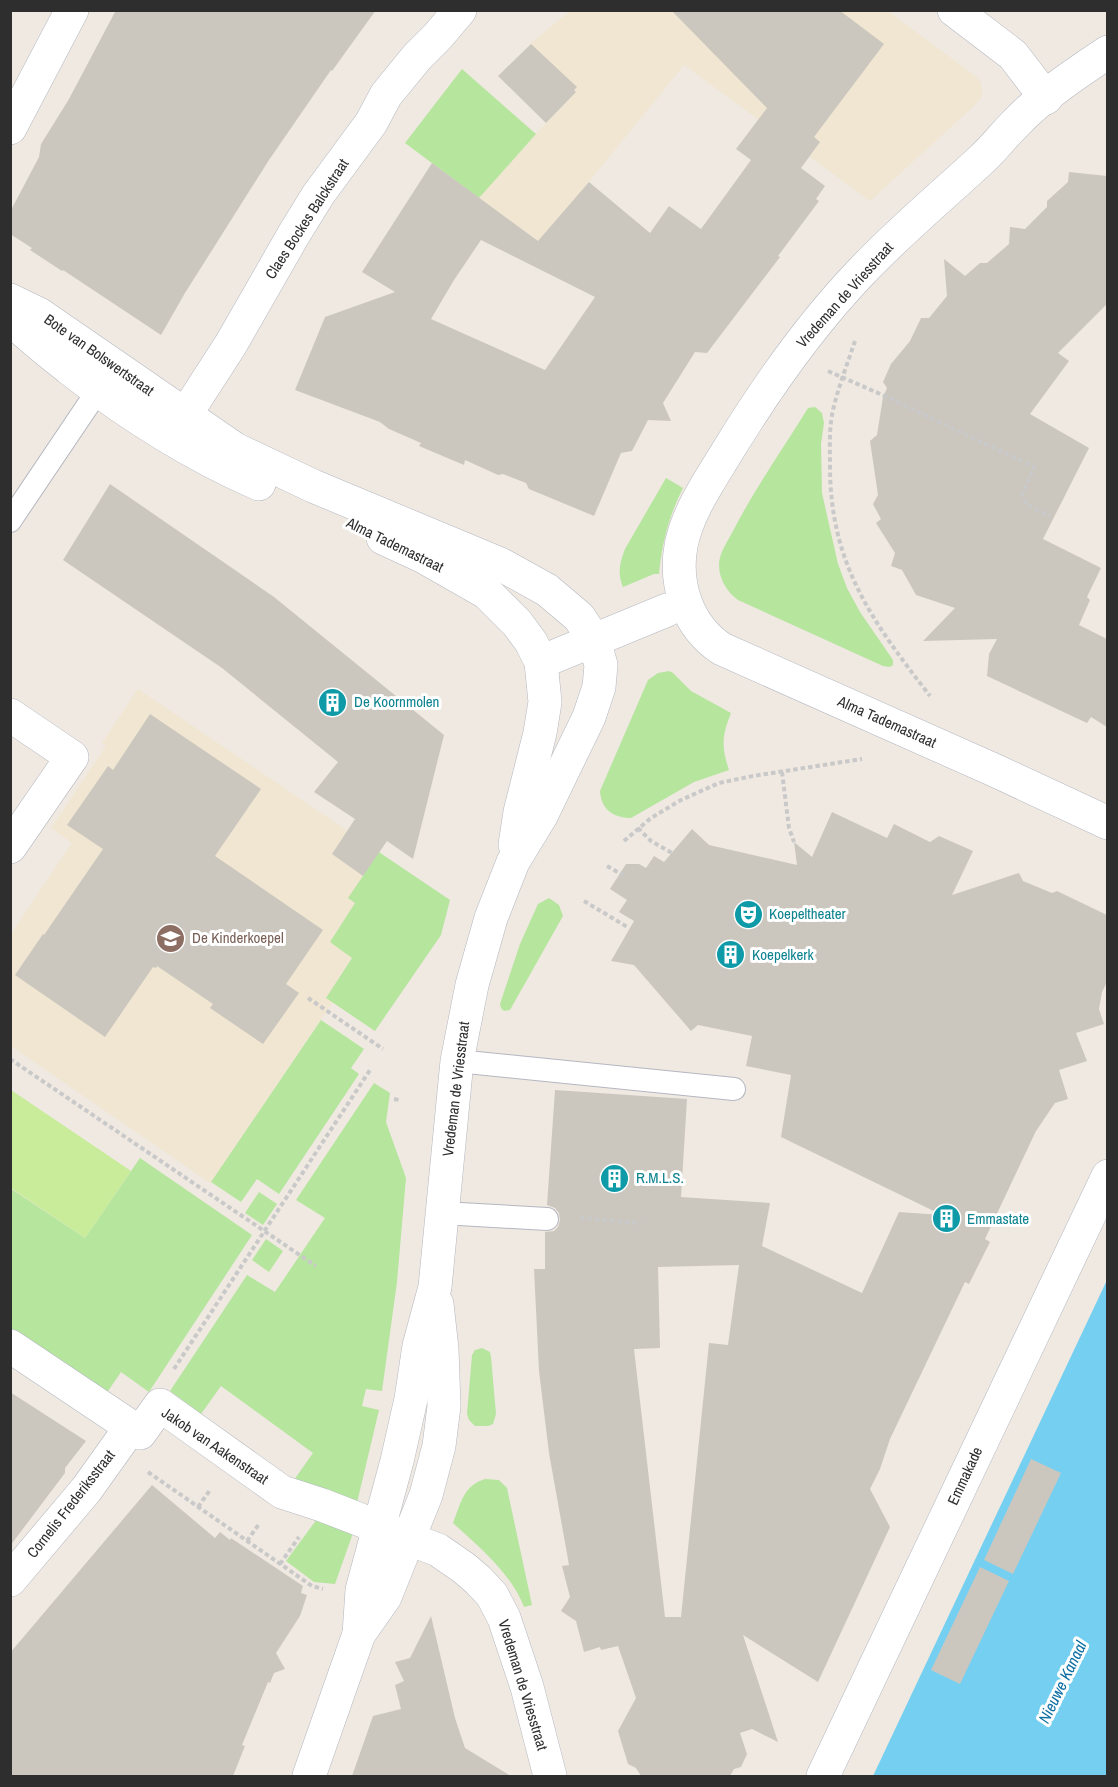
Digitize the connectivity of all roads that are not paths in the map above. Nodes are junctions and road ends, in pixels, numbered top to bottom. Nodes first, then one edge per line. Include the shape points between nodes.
1 (72, 10) edge
2 (460, 10) edge
3 (954, 10) edge
4 (1107, 52) edge
5 (1046, 98) junction
6 (10, 128) edge
7 (10, 300) edge
8 (10, 318) edge
9 (106, 378) junction
10 (177, 427) junction
11 (10, 521) edge
12 (676, 606) junction
13 (594, 640) junction
14 (541, 662) junction
15 (10, 715) edge
16 (1107, 823) edge
17 (10, 847) edge
18 (513, 862) junction
19 (457, 1061) junction
20 (734, 1089) dead end
21 (1107, 1176) edge
22 (442, 1213) junction
23 (547, 1219) dead end
24 (435, 1287) junction
25 (10, 1346) edge
26 (123, 1438) junction
27 (379, 1528) junction
28 (409, 1540) junction
29 (10, 1580) edge
30 (359, 1634) junction
31 (309, 1776) edge
32 (550, 1776) edge
33 (823, 1776) edge

1 - 6 street
2 - 10 street, Claes Bockes Balckstraat via 386,95 371,123 318,195 231,344
3 - 5 street via 1013,55
4 - 5 street, Vredeman de Vriesstraat
5 - 12 street, Vredeman de Vriesstraat via 1015,123 994,148 860,273 772,380 721,461 687,528 681,546
7 - 9 street, Bote van Bolswertstraat via 39,314
8 - 9 street, Bote van Bolswertstraat via 25,333
9 - 10 street, Bote van Bolswertstraat
9 - 11 lane
10 - 13 street, Alma Tademastraat via 500,564 566,604
10 - 14 street, Alma Tademastraat via 228,470 422,556 487,593 517,622
12 - 13 street
12 - 16 street, Alma Tademastraat via 722,649
13 - 14 street
13 - 18 street, Vredeman de Vriesstraat via 601,665 589,717 541,816
14 - 18 street, Vredeman de Vriesstraat via 545,702
15 - 17 street via 72,757
18 - 19 street, Vredeman de Vriesstraat via 491,918 472,985
19 - 20 lane
19 - 22 street, Vredeman de Vriesstraat
21 - 33 street, Emmakade
22 - 23 lane
22 - 24 street, Vredeman de Vriesstraat
24 - 27 street, Vredeman de Vriesstraat
24 - 28 street, Vredeman de Vriesstraat via 442,1349 442,1426 426,1494
25 - 26 street
26 - 27 street, Jakob van Aakenstraat via 140,1433 160,1405 282,1492
26 - 29 street, Cornelis Frederiksstraat via 86,1490
27 - 28 street, Jakob van Aakenstraat
27 - 30 street, Vredeman de Vriesstraat via 362,1590
28 - 30 street via 385,1597
28 - 32 street, Vredeman de Vriesstraat via 438,1550 492,1595 504,1618 527,1687
30 - 31 street

